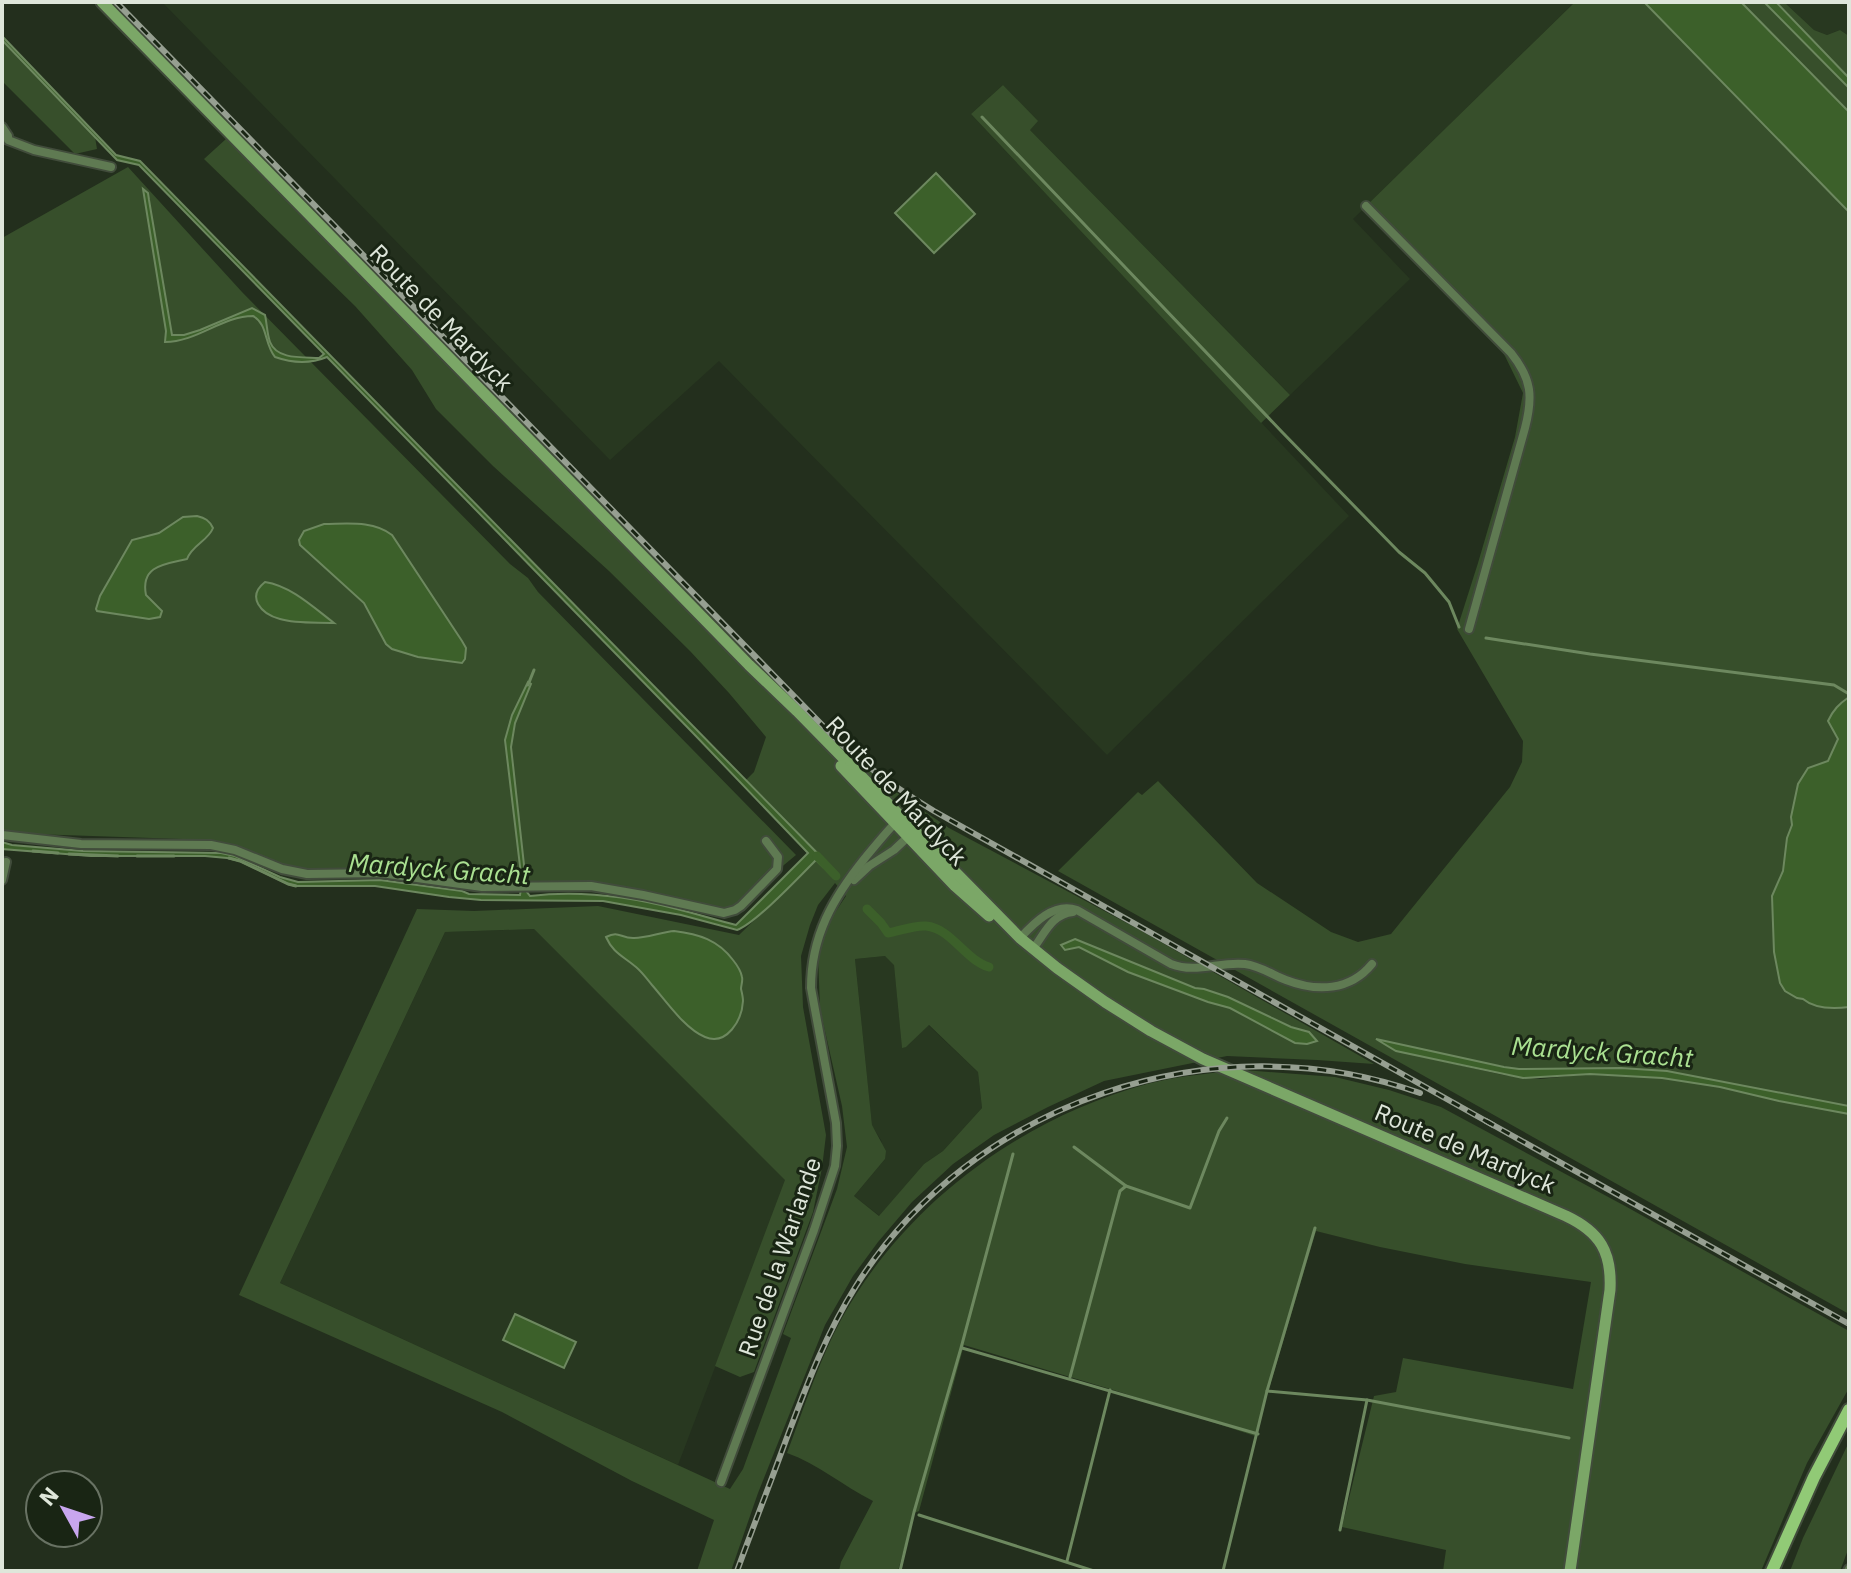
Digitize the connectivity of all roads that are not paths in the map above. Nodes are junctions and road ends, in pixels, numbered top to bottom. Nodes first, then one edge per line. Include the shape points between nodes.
1 (102, 2) edge
2 (2, 127) edge
3 (6, 144) edge
4 (111, 167) dead end
5 (1366, 206) dead end
6 (1469, 629) dead end
7 (898, 821) junction
8 (911, 834) junction
9 (2, 835) edge
10 (766, 841) dead end
11 (6, 862) dead end
12 (2, 880) edge
13 (835, 901) junction
14 (1086, 915) junction
15 (1020, 938) junction
16 (1033, 949) junction
17 (1372, 964) dead end
18 (1849, 1410) edge
19 (1849, 1423) edge
20 (721, 1482) dead end
21 (1570, 1571) edge
22 (1772, 1571) edge
23 (1781, 1571) edge

1 - 7 main road, Route de Mardyck
2 - 3 street
3 - 4 street
5 - 6 street via 1511,353 1529,385 1528,419
7 - 8 main road, Route de Mardyck
7 - 13 street, Rue de la Warlande
8 - 13 street, Rue de la Warlande via 866,868
8 - 15 main road, Route de Mardyck via 969,899
9 - 10 street via 81,844 218,846 302,874 381,873 465,885 605,888 728,913 777,869 778,857
11 - 12 street
13 - 20 street, Rue de la Warlande via 820,930 811,977 836,1123 835,1166
14 - 15 street via 1058,909
14 - 16 street via 1059,916
14 - 17 street via 1182,968 1249,965 1294,983 1324,988 1354,980
15 - 16 main road, Route de Mardyck
16 - 21 main road, Route de Mardyck via 1123,1013 1203,1059 1566,1216 1595,1235 1608,1257 1610,1290
18 - 22 main road
19 - 23 main road

